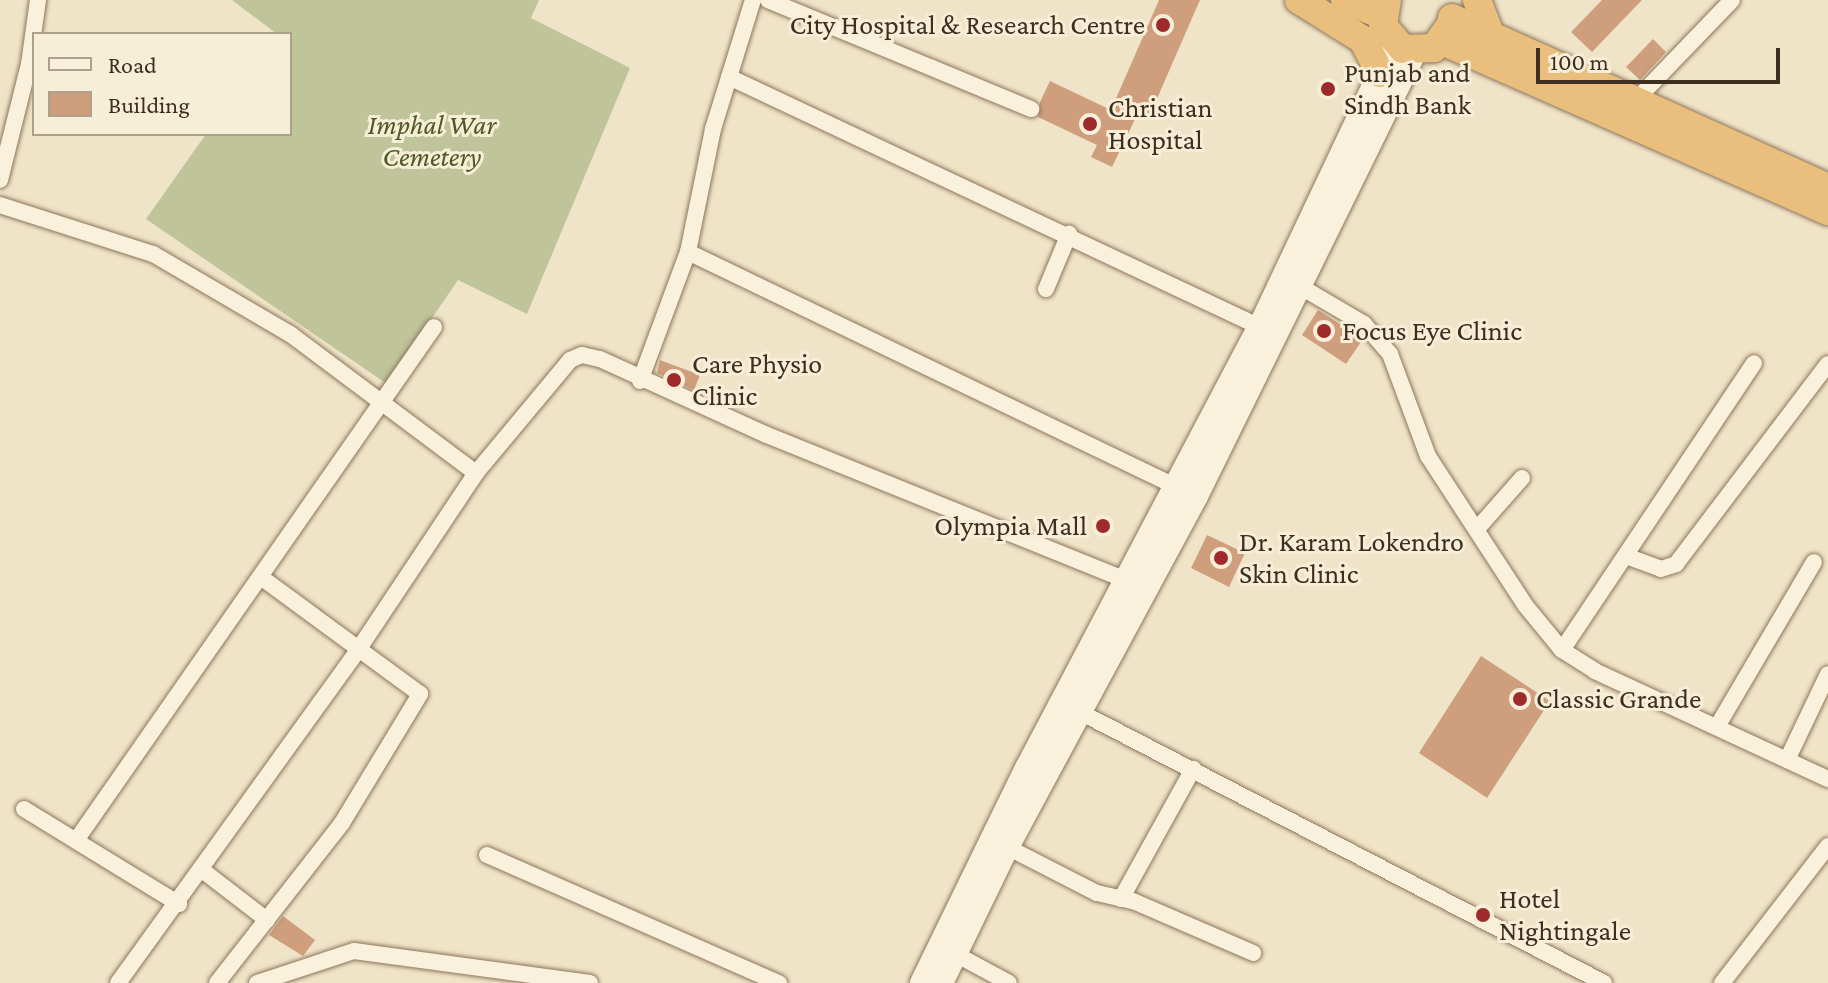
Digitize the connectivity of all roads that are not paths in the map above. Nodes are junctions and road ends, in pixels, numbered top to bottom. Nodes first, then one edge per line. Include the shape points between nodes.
1 (38, 0) edge
2 (753, 0) edge
3 (768, 0) edge
4 (1299, 0) edge
5 (1345, 0) edge
6 (1477, 0) edge
7 (1732, 0) edge
8 (1384, 8) edge
9 (1447, 20) edge
10 (34, 32) edge
11 (1491, 36) junction
12 (32, 43) edge
13 (1404, 48) junction
14 (1380, 73) junction
15 (729, 77) junction
16 (1634, 102) junction
17 (1031, 109) dead end
18 (0, 180) edge
19 (1828, 188) edge
20 (0, 205) edge
21 (1828, 211) edge
22 (1069, 234) junction
23 (688, 252) junction
24 (1301, 287) junction
25 (1046, 289) dead end
26 (434, 327) dead end
27 (1260, 327) junction
28 (1754, 363) dead end
29 (1828, 364) edge
30 (640, 381) junction
31 (385, 405) junction
32 (476, 473) junction
33 (1522, 478) dead end
34 (1179, 488) junction
35 (1477, 529) junction
36 (1626, 556) junction
37 (1814, 562) dead end
38 (261, 577) junction
39 (1128, 581) junction
40 (358, 650) junction
41 (1562, 650) junction
42 (1096, 660) junction
43 (1828, 674) edge
44 (1078, 711) junction
45 (1718, 725) junction
46 (1787, 760) junction
47 (1193, 769) junction
48 (1828, 779) edge
49 (24, 809) dead end
50 (77, 839) junction
51 (1828, 846) edge
52 (1007, 847) junction
53 (487, 855) dead end
54 (202, 870) junction
55 (1121, 899) junction
56 (179, 904) junction
57 (267, 920) junction
58 (947, 949) junction
59 (1253, 953) dead end
60 (1583, 978) edge
61 (118, 983) edge
62 (217, 983) edge
63 (257, 983) edge
64 (590, 983) edge
65 (779, 983) edge
66 (922, 983) edge
67 (941, 983) edge
68 (1009, 983) edge
69 (1604, 983) edge
70 (1722, 983) edge

1 - 10 street
2 - 15 street
3 - 17 street
4 - 14 highway via 1363,40
5 - 8 highway
6 - 11 highway
7 - 16 street
8 - 13 highway
9 - 11 highway
9 - 13 highway
9 - 21 highway
11 - 16 highway
12 - 18 street
13 - 14 main road
13 - 24 main road
14 - 27 main road
15 - 22 street
15 - 23 street
16 - 19 highway
20 - 31 street via 153,254 290,334
22 - 25 street
22 - 27 street
23 - 30 street
23 - 34 street
24 - 35 street via 1364,324 1390,354 1428,456
24 - 42 main road
26 - 31 street
27 - 34 main road
28 - 36 street
29 - 36 street via 1676,564 1661,569
30 - 32 street via 600,359 582,355 570,360
30 - 39 street
31 - 32 street
31 - 38 street
32 - 40 street
33 - 35 street
34 - 39 main road
35 - 41 street via 1525,605
36 - 41 street
37 - 45 street
38 - 40 street
38 - 50 street
39 - 42 main road
40 - 54 street
40 - 57 street via 415,686 418,702 342,823
41 - 45 street via 1595,671
42 - 44 main road
42 - 58 main road
43 - 46 street
44 - 47 street
44 - 52 main road
45 - 46 street
46 - 48 street
47 - 55 street
47 - 60 street
49 - 50 street
50 - 56 street
51 - 70 street
52 - 55 street via 1097,893
52 - 58 main road
53 - 65 street
54 - 56 street
54 - 57 street
55 - 59 street
56 - 61 street
57 - 62 street
58 - 66 main road
58 - 67 main road
58 - 68 street
60 - 69 street
63 - 64 street via 354,951

